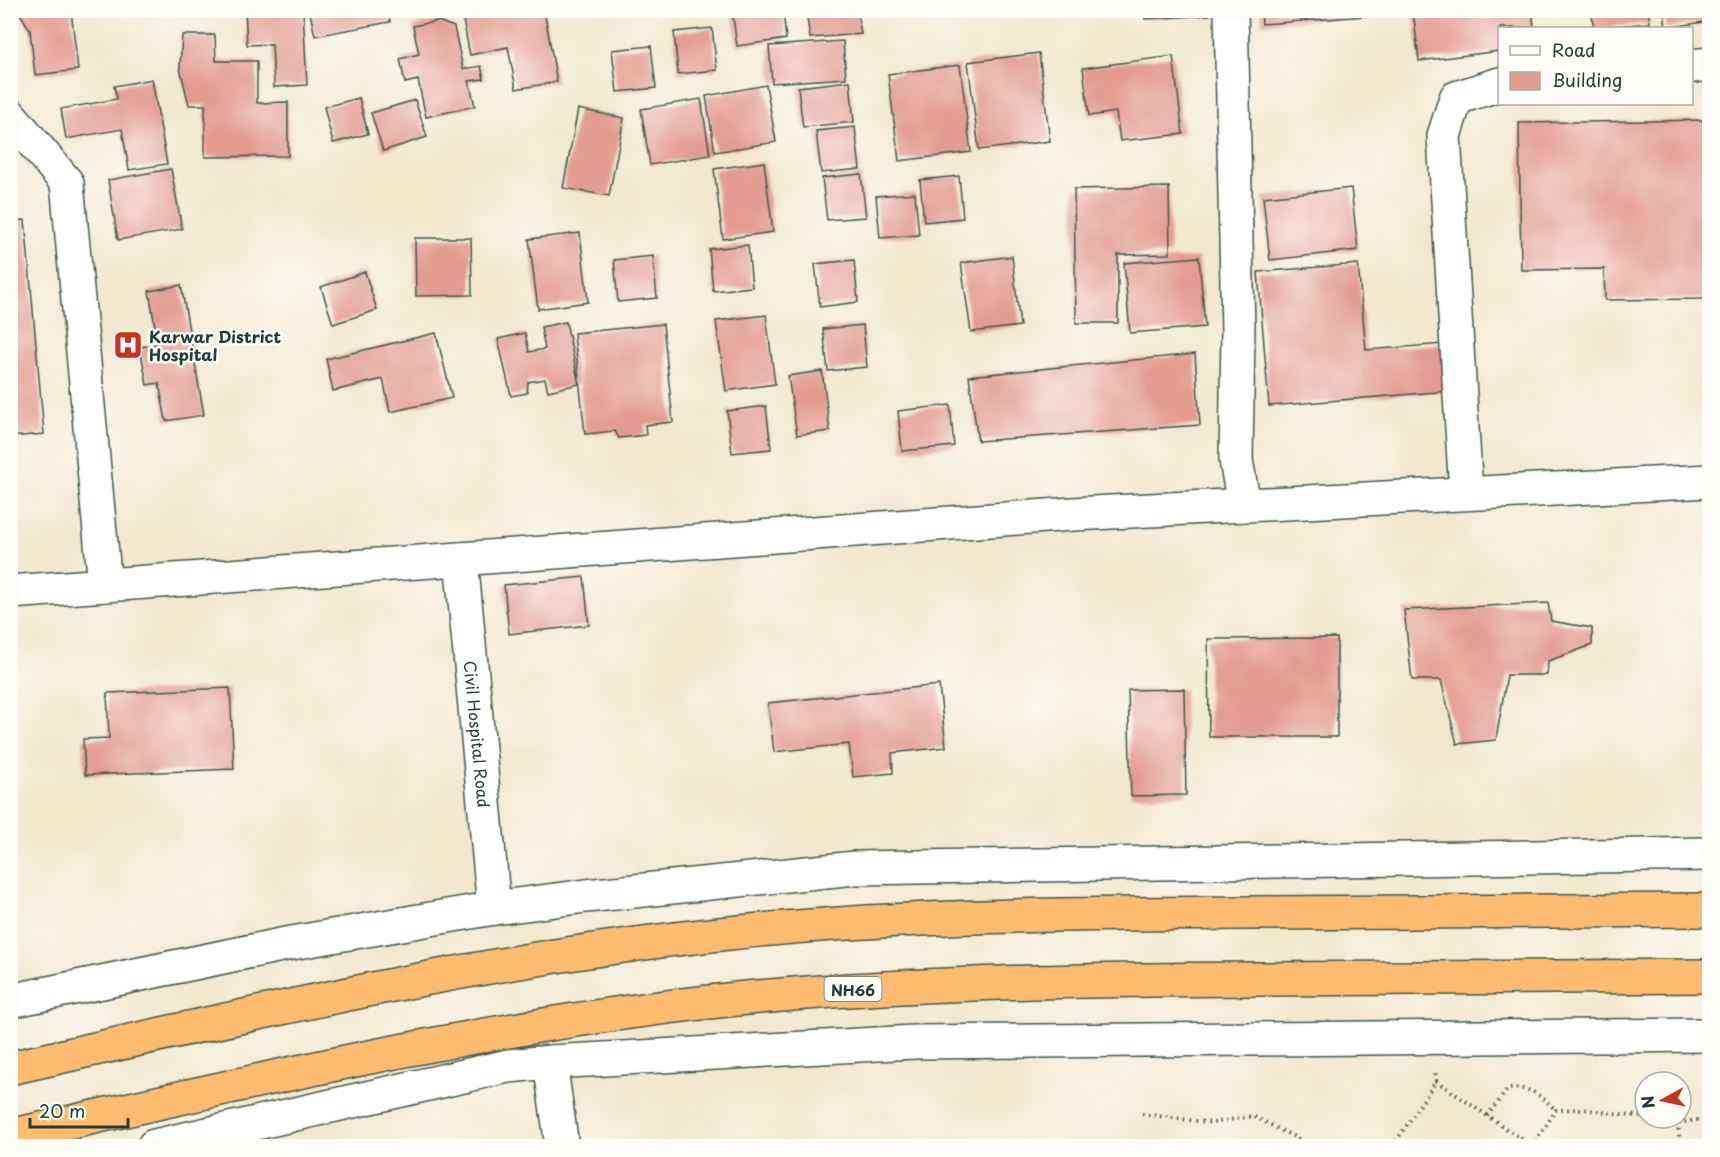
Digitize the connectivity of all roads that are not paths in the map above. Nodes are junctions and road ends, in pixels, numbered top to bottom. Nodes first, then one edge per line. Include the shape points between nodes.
1 (1231, 10) edge
2 (1710, 64) edge
3 (1693, 66) edge
4 (1498, 85) edge
5 (10, 116) edge
6 (1710, 481) edge
7 (1466, 493) junction
8 (1244, 505) junction
9 (461, 559) junction
10 (105, 585) junction
11 (10, 592) edge
12 (1710, 854) edge
13 (494, 908) junction
14 (1710, 910) edge
15 (1710, 976) edge
16 (10, 1001) edge
17 (1710, 1035) edge
18 (550, 1062) junction
19 (10, 1068) edge
20 (10, 1136) edge
21 (154, 1146) edge
22 (562, 1146) edge

1 - 8 street via 1238,331 1236,460
2 - 3 street
4 - 7 street via 1456,98 1444,136
5 - 10 street via 67,183
6 - 7 street
7 - 8 street
8 - 9 street
9 - 10 street
9 - 13 street, Civil Hospital Road
10 - 11 street
12 - 13 street via 855,868
13 - 16 street via 286,944
14 - 19 highway via 1077,914 961,917 728,933 513,962 393,984
15 - 20 highway, NH66 via 1067,980 849,989 622,1013 405,1049
17 - 18 street via 914,1042
18 - 21 street via 508,1066
18 - 22 street

